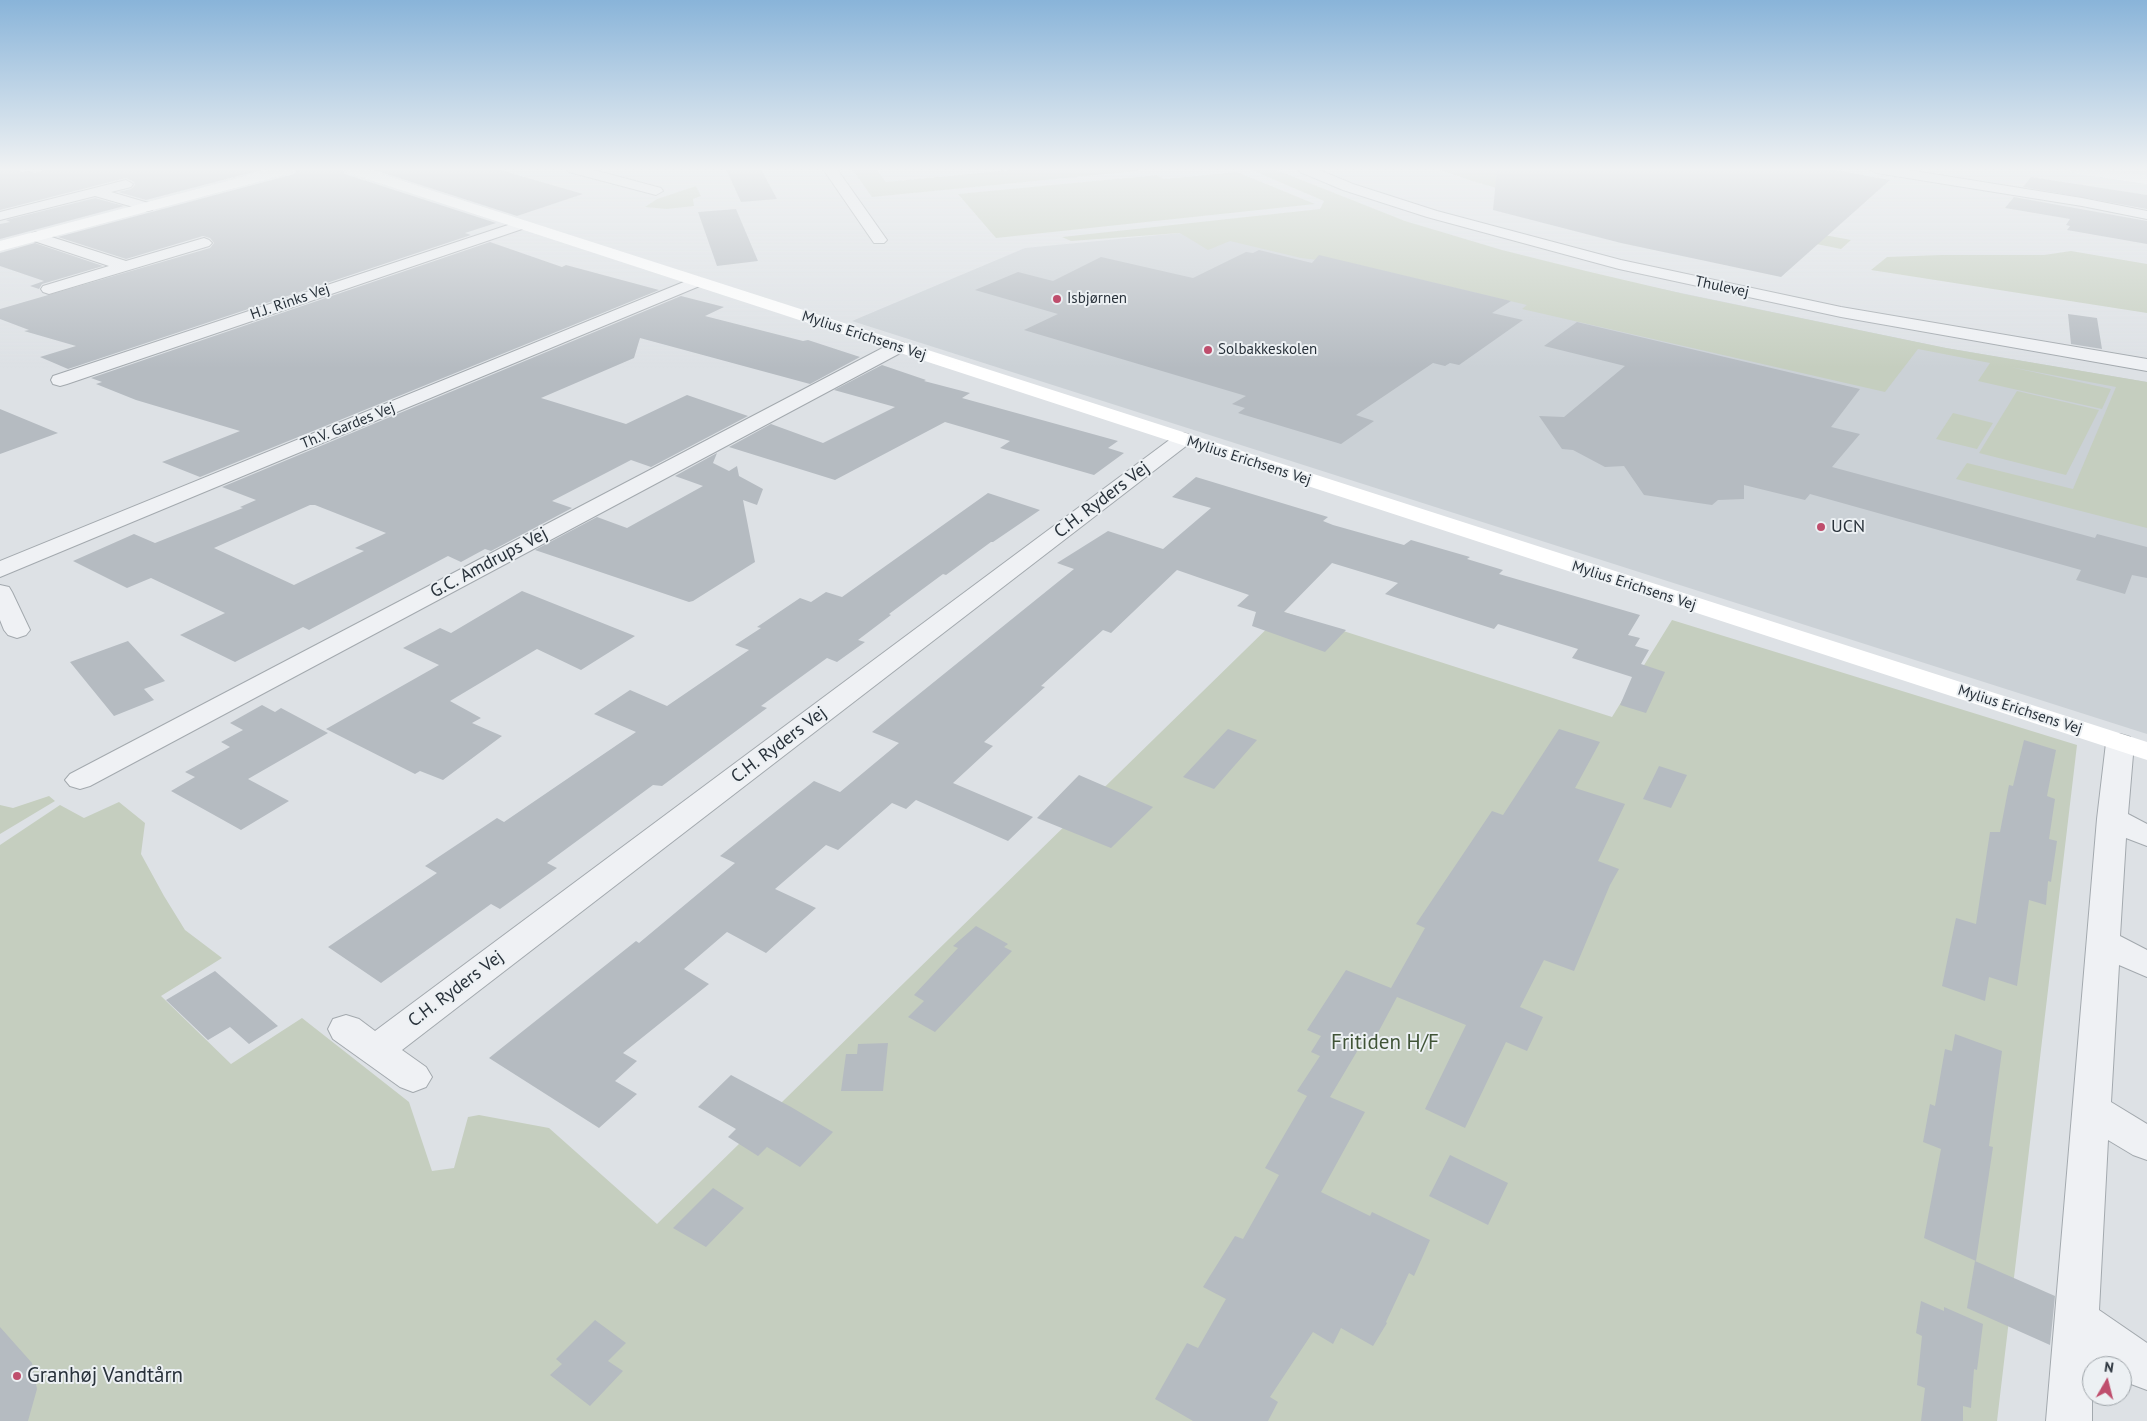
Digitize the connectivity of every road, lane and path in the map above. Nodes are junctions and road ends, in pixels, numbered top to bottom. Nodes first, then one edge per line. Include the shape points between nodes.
1 (42, 235) edge
2 (489, 235) edge
3 (552, 235) edge
4 (876, 235) edge
5 (1508, 235) edge
6 (1559, 235) edge
7 (36, 237) junction
8 (879, 240) dead end
9 (204, 243) dead end
10 (0, 246) edge
11 (125, 266) junction
12 (696, 282) junction
13 (49, 289) dead end
14 (1829, 303) junction
15 (898, 347) junction
16 (2089, 348) junction
17 (2147, 350) edge
18 (2147, 365) edge
19 (60, 380) dead end
20 (1183, 439) junction
21 (0, 570) edge
22 (0, 592) edge
23 (17, 630) dead end
24 (2134, 747) edge
25 (80, 780) dead end
26 (2112, 819) junction
27 (2147, 836) edge
28 (2104, 942) junction
29 (2147, 965) edge
30 (346, 1029) dead end
31 (376, 1050) junction
32 (413, 1077) dead end
33 (2092, 1110) junction
34 (2147, 1144) edge
35 (2076, 1320) junction
36 (2147, 1369) edge
37 (2069, 1421) edge

1 - 7 street
2 - 19 street, H.J. Rinks Vej
3 - 12 street, Mylius Erichsens Vej
4 - 8 street
5 - 14 street, Thulevej via 1618,264
6 - 14 street, Thulevej
7 - 10 street
7 - 11 street
9 - 11 street
11 - 13 street
12 - 15 street, Mylius Erichsens Vej
12 - 21 street, Th.V. Gardes Vej
14 - 16 street, Thulevej
15 - 20 street, Mylius Erichsens Vej
15 - 25 street, G.C. Amdrups Vej
16 - 17 street, Thulevej
16 - 18 street, Thulevej
20 - 24 street, Mylius Erichsens Vej
20 - 31 street, C.H. Ryders Vej
22 - 23 street
24 - 26 street
26 - 27 street
26 - 28 street
28 - 29 street
28 - 33 street
30 - 31 street
31 - 32 street
33 - 34 street
33 - 35 street
35 - 36 street
35 - 37 street

